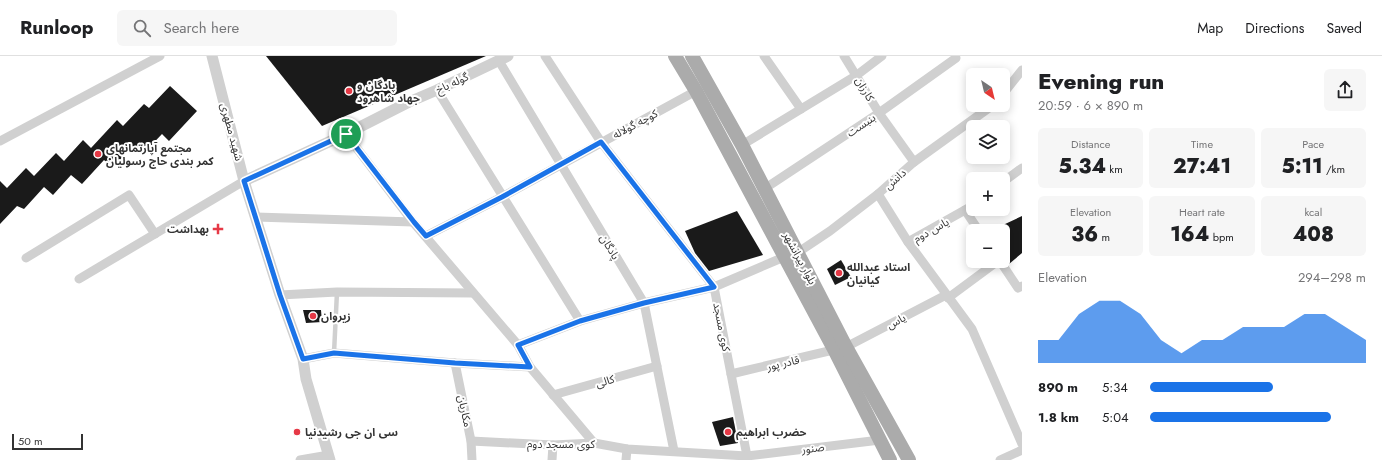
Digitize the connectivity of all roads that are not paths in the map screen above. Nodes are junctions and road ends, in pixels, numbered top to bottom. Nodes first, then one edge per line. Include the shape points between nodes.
1 (160, 56) edge
2 (212, 56) edge
3 (545, 56) edge
4 (675, 56) edge
5 (692, 56) edge
6 (764, 56) edge
7 (844, 56) edge
8 (882, 56) edge
9 (504, 58) edge
10 (956, 58) dead end
11 (1022, 70) edge
12 (857, 75) junction
13 (1010, 85) edge
14 (437, 90) junction
15 (696, 91) junction
16 (801, 109) junction
17 (983, 112) edge
18 (879, 113) junction
19 (346, 134) junction
20 (0, 141) edge
21 (601, 142) junction
22 (742, 145) junction
23 (914, 162) junction
24 (560, 165) junction
25 (1022, 168) edge
26 (1010, 177) edge
27 (244, 181) junction
28 (764, 189) junction
29 (878, 194) junction
30 (502, 197) junction
31 (965, 210) joint
32 (256, 217) junction
33 (414, 222) junction
34 (974, 224) edge
35 (155, 234) junction
36 (426, 236) junction
37 (908, 242) junction
38 (797, 253) junction
39 (784, 257) junction
40 (26, 258) dead end
41 (989, 268) edge
42 (1004, 268) edge
43 (79, 280) dead end
44 (1022, 286) edge
45 (714, 287) junction
46 (337, 292) junction
47 (473, 293) junction
48 (280, 295) junction
49 (947, 296) junction
50 (644, 303) junction
51 (580, 321) junction
52 (518, 345) junction
53 (841, 349) junction
54 (334, 353) junction
55 (303, 359) junction
56 (455, 363) junction
57 (657, 366) junction
58 (530, 367) junction
59 (731, 374) junction
60 (553, 395) junction
61 (880, 440) junction
62 (472, 441) junction
63 (594, 443) junction
64 (1022, 444) edge
65 (553, 445) junction
66 (627, 449) junction
67 (1022, 450) edge
68 (674, 451) junction
69 (330, 457) edge
70 (746, 458) edge
71 (300, 460) edge
72 (472, 460) edge
73 (552, 460) edge
74 (626, 460) edge
75 (890, 460) edge
76 (909, 460) edge
77 (1000, 460) edge

1 - 20 street
2 - 27 street, شهید مطهری
3 - 21 street, کوی مسجد
4 - 15 main road, بلوار پیرانشهر
5 - 22 main road, بلوار پیرانشهر
6 - 16 street
7 - 12 street, کارزان
8 - 12 street
9 - 14 street, گوله باخ
9 - 24 street, پادگان
10 - 18 street, بنبست
11 - 13 street
12 - 16 street
12 - 18 street, کارزان
14 - 19 street, گوله باخ
14 - 30 street
15 - 21 street, کوچه گولاله
15 - 39 main road, بلوار پیرانشهر
16 - 22 street
17 - 23 street, دانش
18 - 23 street, کارزان
18 - 28 street, بنبست
19 - 27 street, گوله باخ
19 - 33 street
21 - 24 street, کوچه گولاله
21 - 45 street, کوی مسجد
22 - 28 main road, بلوار پیرانشهر
23 - 29 street, دانش
24 - 30 street, کوچه گولاله
24 - 50 street, پادگان
25 - 26 street
27 - 32 street, شهید مطهری
27 - 35 street
28 - 38 main road, بلوار پیرانشهر
29 - 37 street
29 - 38 street, دانش
30 - 36 street, کوچه گولاله
30 - 51 street
31 - 34 street
31 - 37 street, یاس دوم
32 - 33 street
32 - 48 street, شهید مطهری
33 - 36 street
35 - 40 street via 129,195
35 - 43 street
36 - 47 street
37 - 49 street
38 - 53 main road, بلوار پیرانشهر
39 - 45 street
39 - 53 main road, بلوار پیرانشهر
41 - 49 street, یاس
42 - 44 street via 1018,288
45 - 50 street
45 - 59 street, کوی مسجد
46 - 47 street
46 - 48 street
46 - 54 lane
47 - 52 street
48 - 55 street, شهید مطهری
49 - 53 street, یاس
49 - 64 street via 972,329
50 - 51 street
50 - 57 street, پادگان
51 - 52 street
52 - 58 street
53 - 59 street, قادر پور
53 - 61 main road, بلوار پیرانشهر
53 - 76 main road, بلوار پیرانشهر
54 - 55 street
54 - 56 street
55 - 69 street, شهید مطهری via 306,379
56 - 58 street
56 - 62 street, مکاریان
57 - 60 street, کالی
57 - 68 street, پادگان
58 - 60 street
59 - 70 street, کوی مسجد
60 - 63 street
61 - 70 street, صنور
61 - 75 main road, بلوار پیرانشهر
62 - 65 street, کوی مسجد دوم
62 - 72 street, مکاریان
63 - 65 street, کوی مسجد دوم
63 - 66 street, کوی مسجد دوم
65 - 73 street
66 - 68 street, کوی مسجد دوم
66 - 74 street
67 - 77 street
68 - 70 street, کوی مسجد دوم
69 - 71 street

